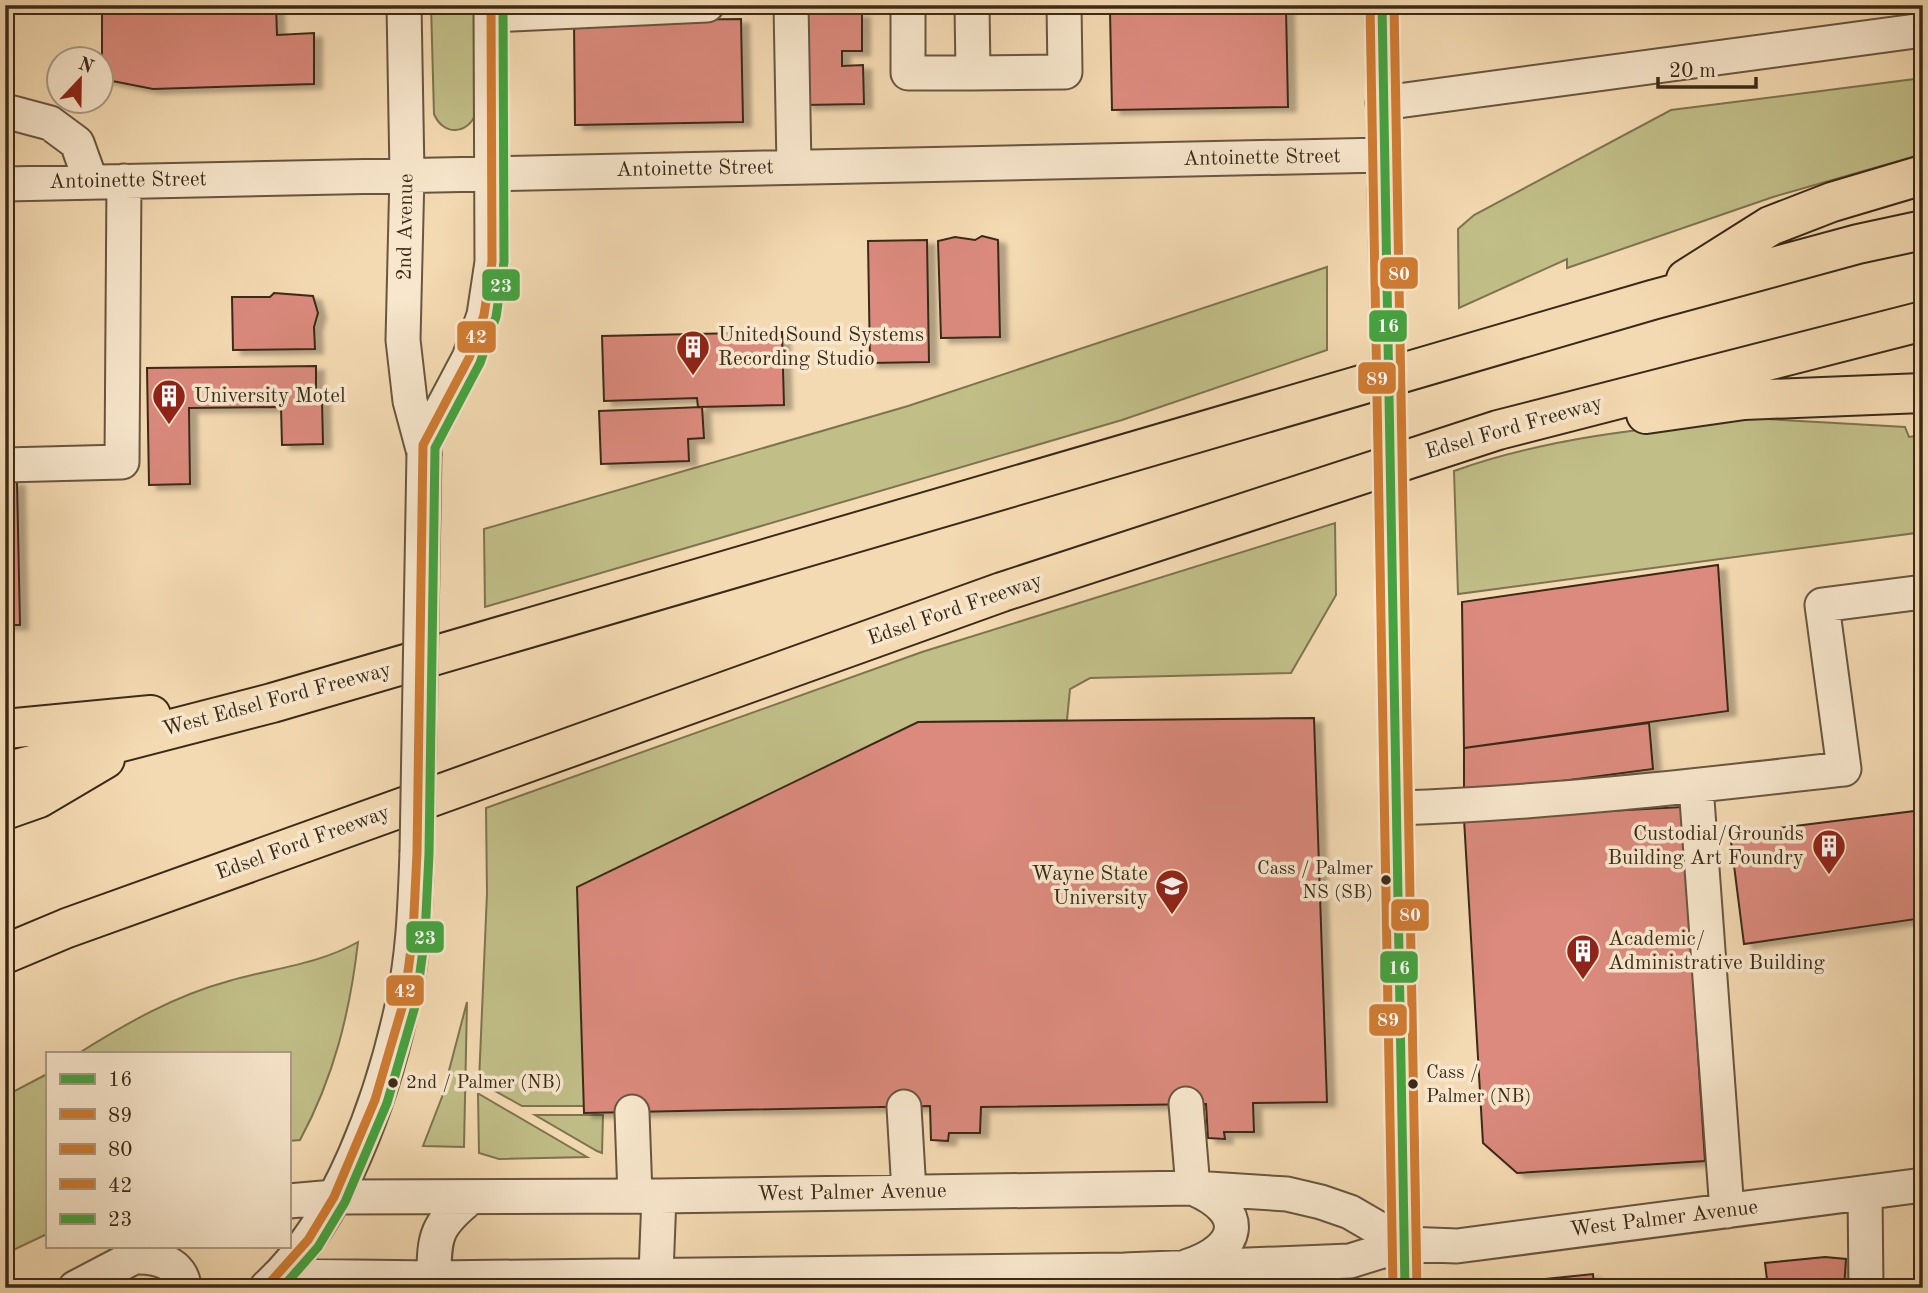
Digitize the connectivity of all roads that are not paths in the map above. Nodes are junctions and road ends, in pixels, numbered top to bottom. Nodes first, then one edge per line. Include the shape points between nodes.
1 (404, 5) edge
2 (707, 5) edge
3 (791, 5) edge
4 (908, 5) edge
5 (972, 5) edge
6 (1064, 5) edge
7 (1382, 5) edge
8 (491, 10) edge
9 (1923, 30) edge
10 (973, 73) junction
11 (1383, 103) junction
12 (5, 111) edge
13 (794, 167) junction
14 (1385, 171) junction
15 (493, 172) junction
16 (407, 174) junction
17 (1923, 175) edge
18 (91, 181) junction
19 (124, 181) junction
20 (5, 184) edge
21 (1923, 230) edge
22 (1652, 300) junction
23 (1923, 321) edge
24 (1923, 393) edge
25 (1498, 430) junction
26 (424, 449) junction
27 (5, 465) edge
28 (1923, 592) edge
29 (272, 703) junction
30 (5, 729) edge
31 (147, 735) junction
32 (5, 772) edge
33 (1696, 786) junction
34 (1397, 808) junction
35 (5, 810) edge
36 (5, 927) edge
37 (67, 928) junction
38 (5, 954) edge
39 (1186, 1104) dead end
40 (904, 1107) dead end
41 (632, 1112) dead end
42 (1923, 1185) edge
43 (1193, 1188) junction
44 (909, 1192) junction
45 (1865, 1193) junction
46 (647, 1196) junction
47 (334, 1197) junction
48 (471, 1197) junction
49 (290, 1201) edge
50 (1727, 1211) junction
51 (1405, 1244) junction
52 (145, 1251) edge
53 (1182, 1268) junction
54 (656, 1274) junction
55 (417, 1281) edge
56 (272, 1282) edge
57 (75, 1288) edge
58 (184, 1288) edge
59 (1405, 1288) edge
60 (1866, 1288) edge

1 - 16 street, 2nd Avenue
2 - 8 street
3 - 13 street
4 - 10 street via 908,73
5 - 10 street
6 - 10 street via 1065,72
7 - 11 street
8 - 15 street, 2nd Avenue
9 - 11 street
11 - 14 street
12 - 18 street via 50,123 77,144
13 - 14 street, Antoinette Street
13 - 15 street, Antoinette Street
14 - 34 street, bridge
15 - 16 street, Antoinette Street
15 - 26 street, 2nd Avenue via 492,262 484,316 469,358
16 - 19 street, Antoinette Street
16 - 26 street, 2nd Avenue via 402,340 410,401
17 - 22 highway via 1770,226
18 - 19 street, Antoinette Street
18 - 20 street, Antoinette Street
19 - 27 street via 122,462
21 - 22 highway
22 - 29 highway, West Edsel Ford Freeway
23 - 25 highway, Edsel Ford Freeway
24 - 25 highway via 1744,400 1560,427
25 - 37 highway, Edsel Ford Freeway via 1002,592
26 - 47 street, 2nd Avenue, bridge via 413,934 404,1000 374,1100
28 - 33 street via 1822,605 1844,769
29 - 30 highway
29 - 31 highway, West Edsel Ford Freeway
31 - 32 highway, West Edsel Ford Freeway
31 - 35 highway via 39,797
33 - 34 street
33 - 50 street
34 - 51 street
36 - 37 highway
37 - 38 highway, Edsel Ford Freeway
39 - 43 street
40 - 44 street
41 - 46 street
42 - 45 street, West Palmer Avenue
43 - 44 street, West Palmer Avenue
43 - 51 street, West Palmer Avenue via 1287,1194 1321,1202 1350,1212
43 - 53 street via 1221,1203 1231,1215 1233,1227 1229,1241 1219,1251
44 - 46 street, West Palmer Avenue
45 - 50 street, West Palmer Avenue
45 - 60 street
46 - 48 street, West Palmer Avenue
46 - 54 street
47 - 48 street, West Palmer Avenue
47 - 49 street, West Palmer Avenue
47 - 56 street, 2nd Avenue via 308,1240
48 - 55 street via 442,1222
50 - 51 street, West Palmer Avenue via 1457,1246
51 - 53 street, West Palmer Avenue via 1350,1261
51 - 59 street
52 - 57 street
52 - 58 street via 177,1269
53 - 54 street, West Palmer Avenue
54 - 55 street, West Palmer Avenue
55 - 56 street, West Palmer Avenue

